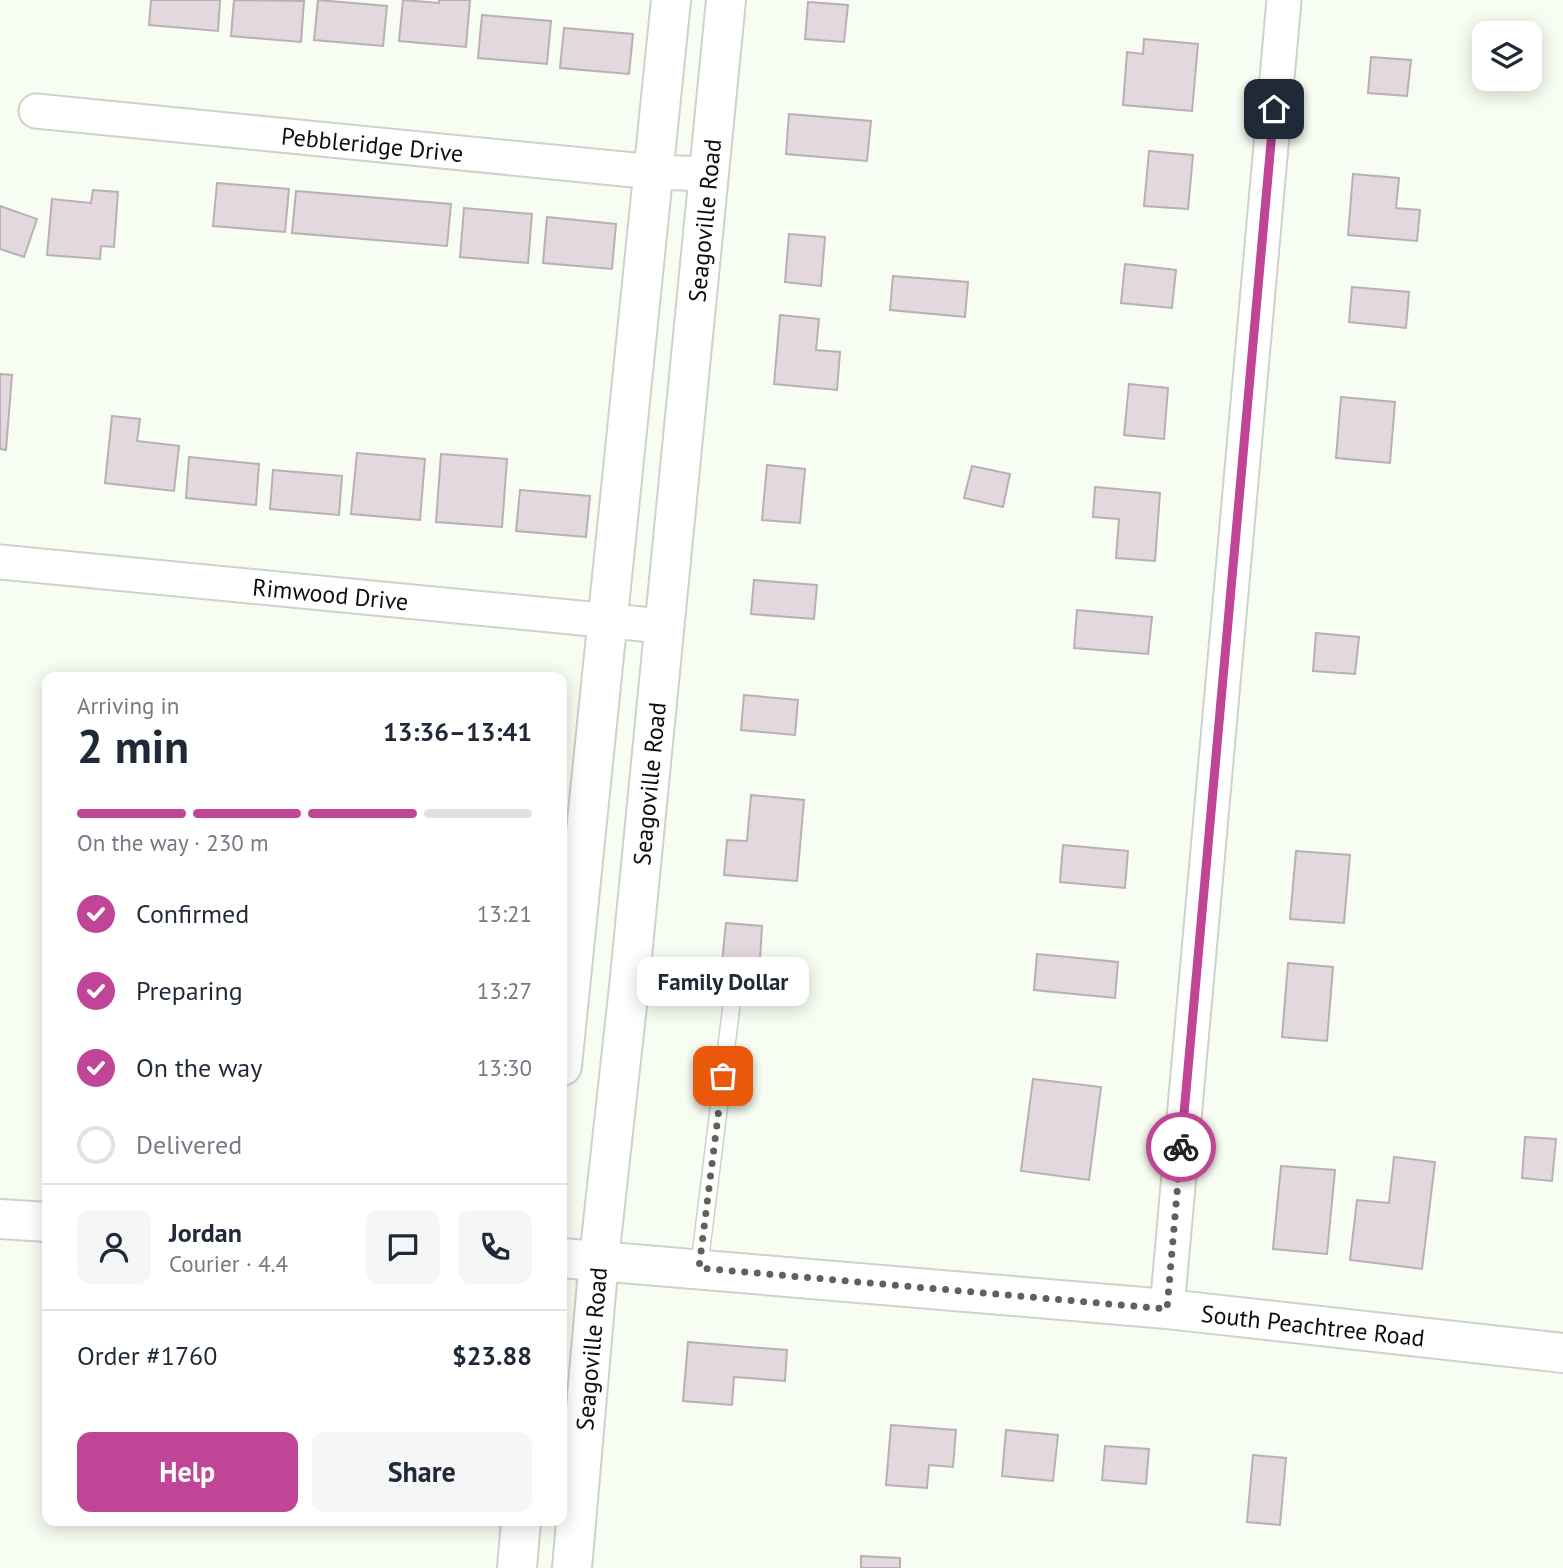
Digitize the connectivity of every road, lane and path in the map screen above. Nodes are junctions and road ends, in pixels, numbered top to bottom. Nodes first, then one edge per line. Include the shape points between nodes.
1 (671, 0) edge
2 (726, 0) edge
3 (1284, 0) edge
4 (36, 111) dead end
5 (654, 172) junction
6 (708, 174) junction
7 (0, 562) edge
8 (608, 618) junction
9 (663, 626) junction
10 (629, 987) junction
11 (567, 1017) edge
12 (0, 1219) edge
13 (42, 1222) edge
14 (567, 1258) edge
15 (599, 1259) junction
16 (699, 1268) junction
17 (1167, 1309) junction
18 (1563, 1353) edge
19 (521, 1526) edge
20 (517, 1568) edge
21 (572, 1568) edge

1 - 5 main road
2 - 6 main road, Seagoville Road
3 - 17 street
4 - 5 street, Pebbleridge Drive
5 - 6 street, Pebbleridge Drive
5 - 8 main road
6 - 9 main road, Seagoville Road
7 - 8 street, Rimwood Drive
8 - 9 street, Rimwood Drive
8 - 11 main road
9 - 10 main road, Seagoville Road
10 - 15 main road, Seagoville Road
10 - 16 lane via 733,993
12 - 13 main road
14 - 15 main road, South Peachtree Road
15 - 16 main road, South Peachtree Road
15 - 21 main road, Seagoville Road
16 - 17 main road, South Peachtree Road
17 - 18 main road, South Peachtree Road
19 - 20 main road

